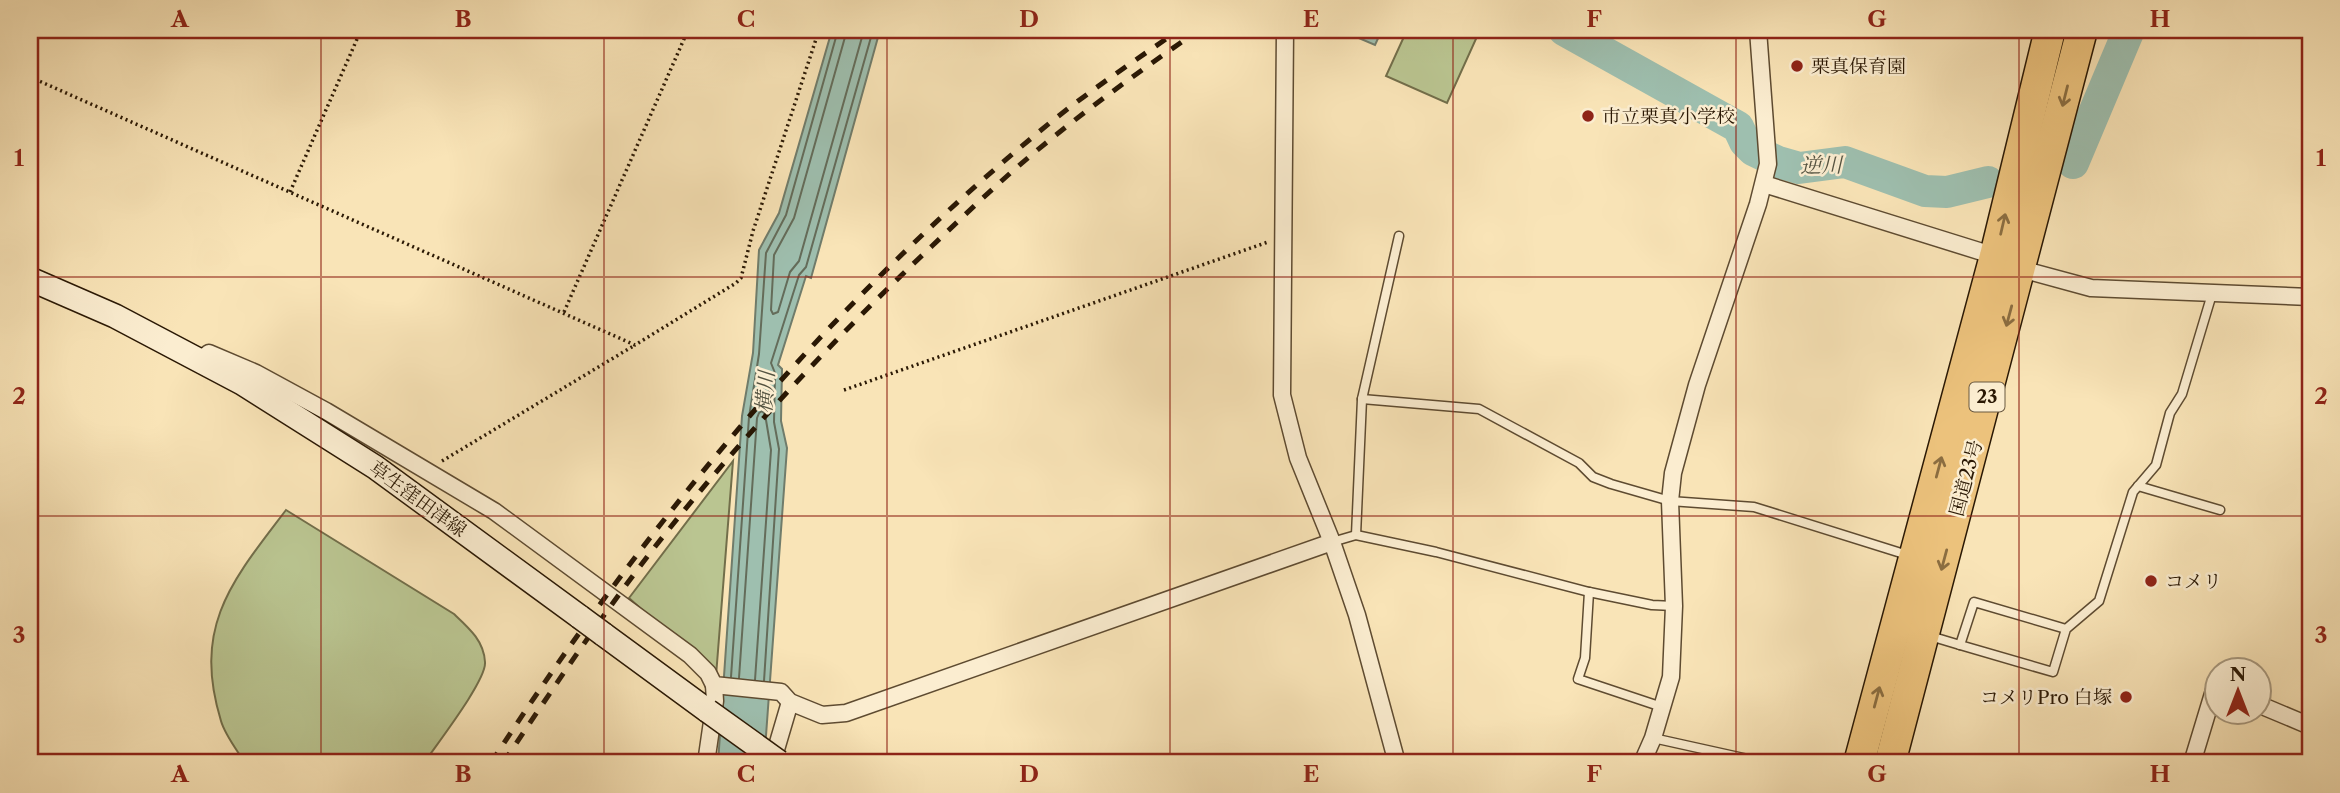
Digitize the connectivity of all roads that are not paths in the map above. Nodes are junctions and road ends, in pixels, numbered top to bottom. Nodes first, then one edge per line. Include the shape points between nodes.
1 (1285, 30) edge
2 (1758, 30) edge
3 (2050, 30) edge
4 (2082, 30) edge
5 (1763, 184) junction
6 (1399, 236) dead end
7 (2008, 262) junction
8 (30, 279) edge
9 (2212, 294) junction
10 (2310, 297) edge
11 (199, 361) junction
12 (1362, 399) junction
13 (2138, 486) junction
14 (1670, 501) junction
15 (2220, 510) dead end
16 (1356, 535) junction
17 (1332, 542) junction
18 (1901, 553) dead end
19 (1589, 592) junction
20 (1674, 606) junction
21 (2066, 629) junction
22 (1924, 634) junction
23 (1961, 645) junction
24 (717, 686) junction
25 (785, 697) junction
26 (1662, 707) junction
27 (2274, 711) edge
28 (2204, 725) edge
29 (2310, 726) edge
30 (1653, 738) junction
31 (706, 763) edge
32 (777, 763) edge
33 (1397, 763) edge
34 (1642, 763) edge
35 (1785, 763) edge
36 (1859, 763) edge
37 (1890, 763) edge
38 (2192, 763) edge

1 - 17 street via 1282,395 1298,458
2 - 5 street via 1768,146
7 -> 3 highway, 国道23号 / 23
4 -> 7 highway, 国道23号 / 23
5 - 7 street
5 - 14 street via 1697,385
6 - 12 lane
7 - 9 street via 2091,288
7 -> 22 highway, 国道23号 / 23
36 -> 7 highway, 国道23号 / 23
8 - 11 main road, 草生窪田津線
9 - 10 street
9 - 13 lane via 2156,465
11 - 24 street via 209,353 256,373 494,511 690,655
11 - 32 main road, 草生窪田津線, bridge via 375,467
12 - 14 lane via 1479,409 1579,463 1593,477
12 - 16 lane
13 - 15 lane
13 - 21 lane via 2099,601
14 - 18 lane via 1754,507
14 - 20 street
16 - 17 lane
16 - 19 lane
17 - 25 street via 846,713 822,715
17 - 33 street
19 - 20 lane
19 - 26 lane via 1585,658 1577,679
20 - 26 street via 1671,677
21 - 23 lane via 1974,602
21 - 23 lane via 2053,672
22 - 23 lane
22 - 37 highway, 国道23号 / 23
24 - 25 street
24 - 31 street
25 - 32 street
26 - 30 street
27 - 29 street
28 - 38 street
30 - 34 street
30 - 35 lane

